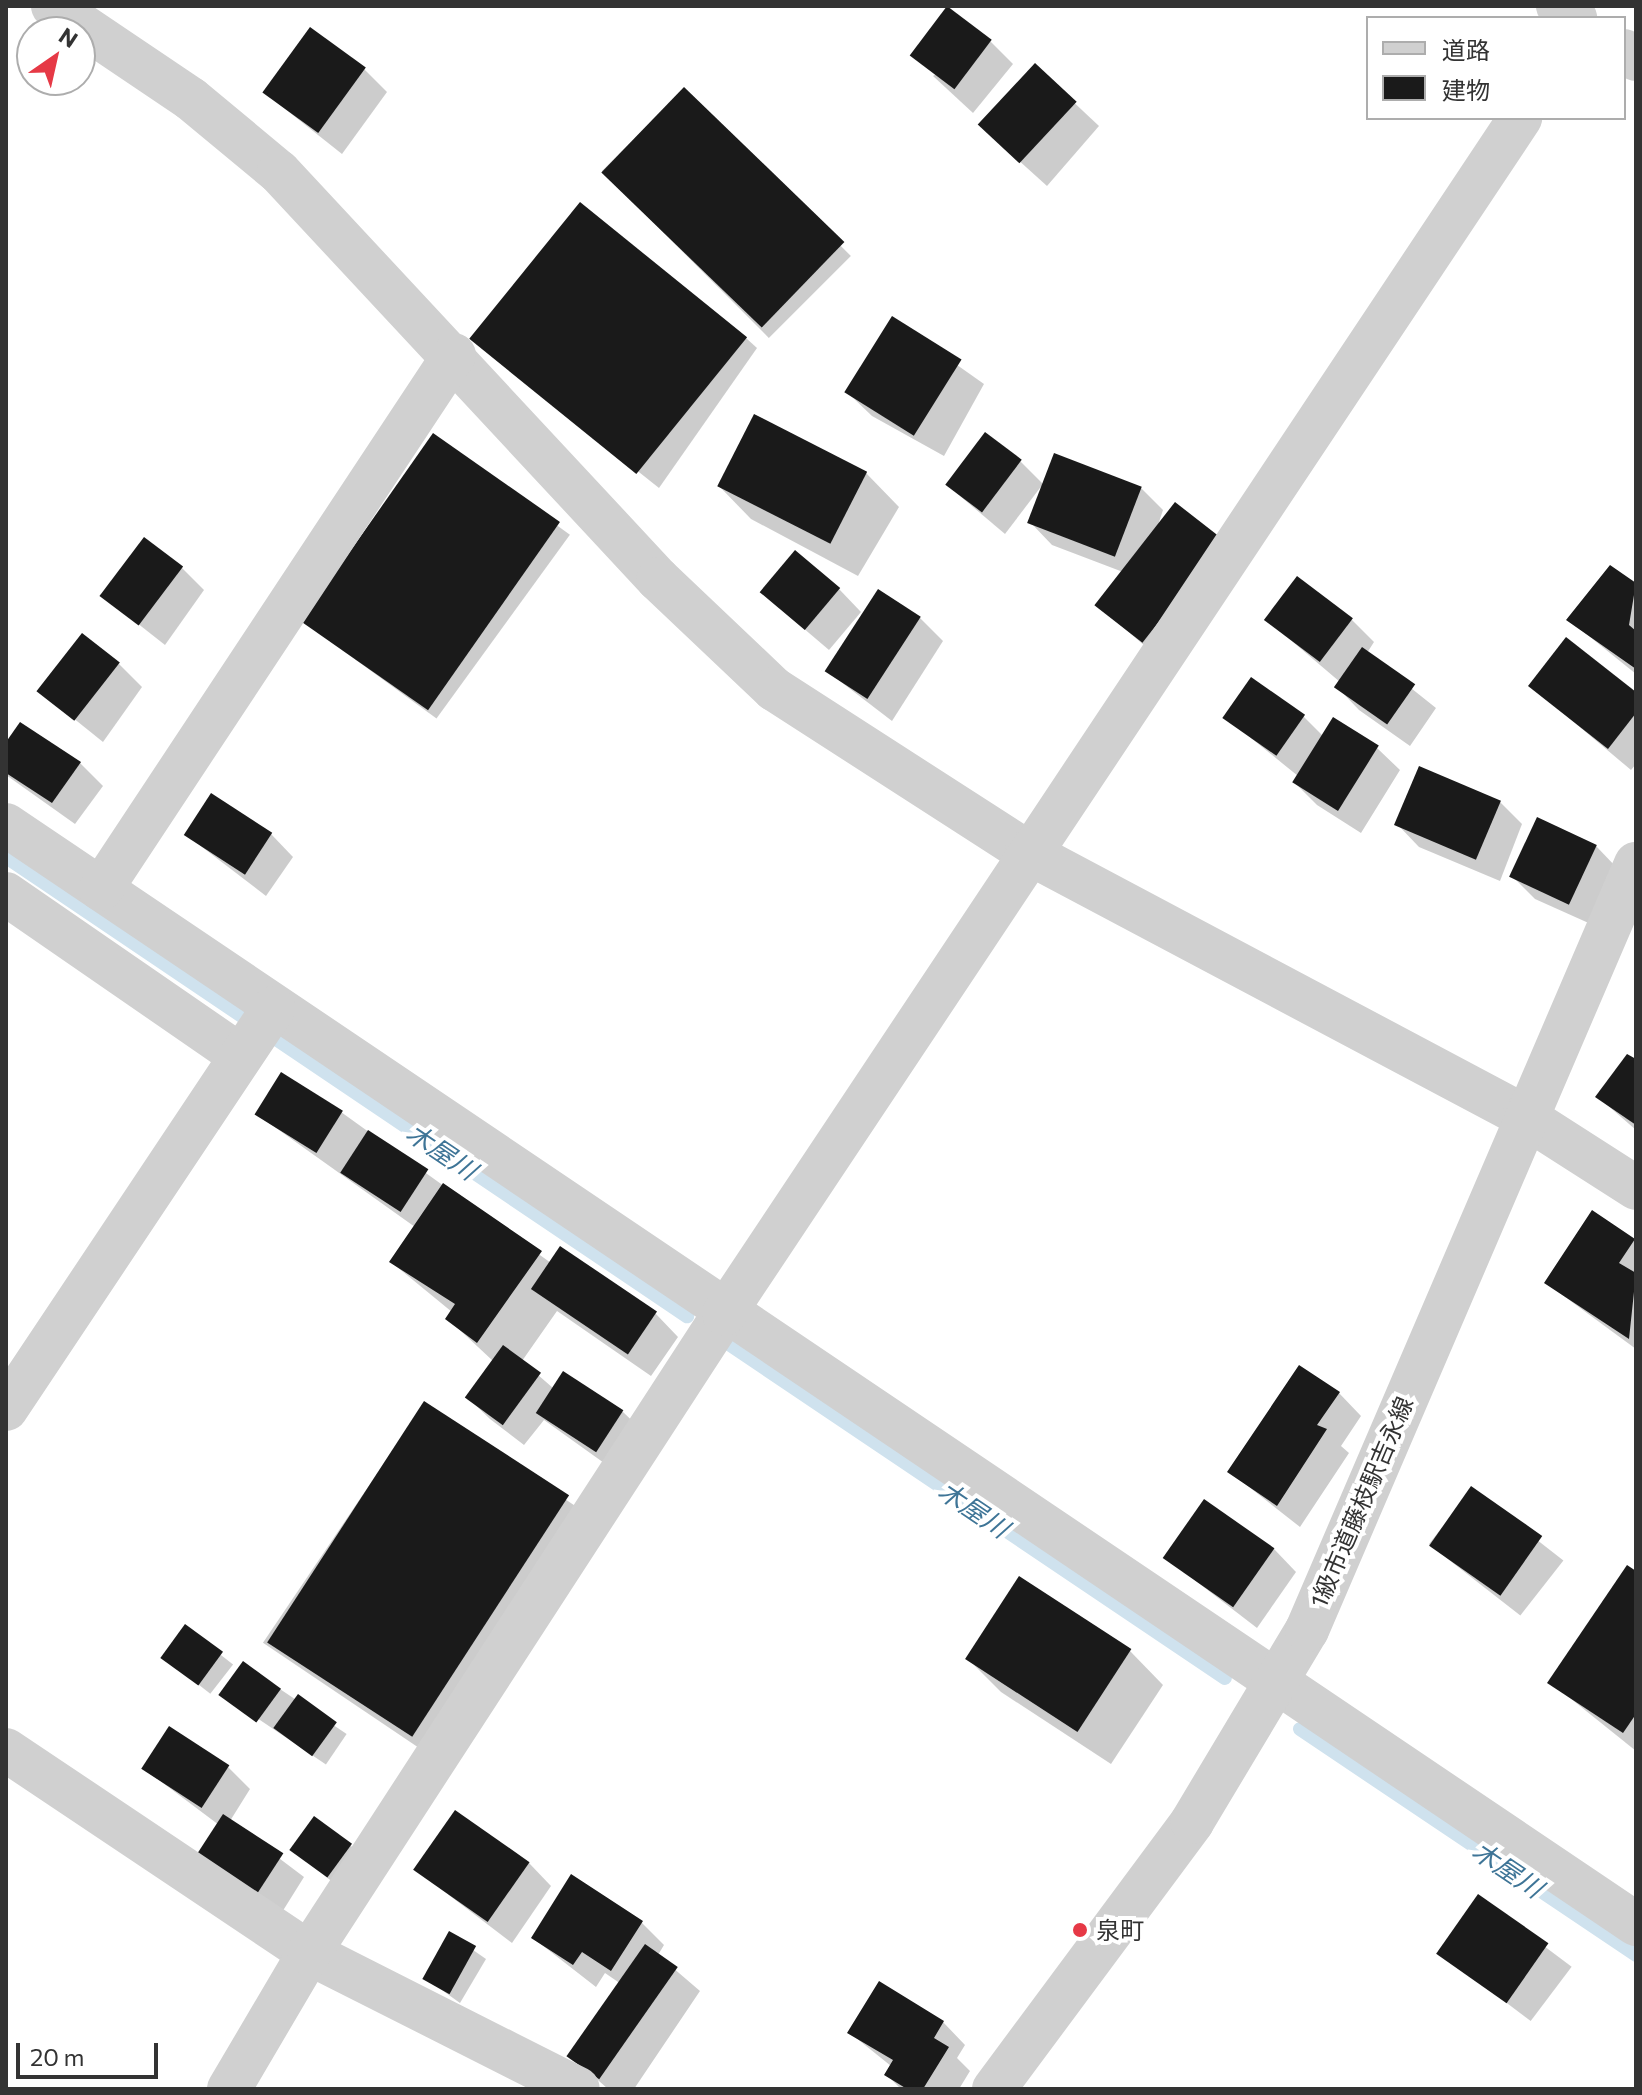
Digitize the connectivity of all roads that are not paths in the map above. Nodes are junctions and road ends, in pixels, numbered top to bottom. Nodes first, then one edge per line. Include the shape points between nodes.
1 (53, 6) edge
2 (1519, 120) edge
3 (454, 355) junction
4 (6, 825) edge
5 (1027, 852) junction
6 (1636, 864) edge
7 (101, 889) junction
8 (6, 894) edge
9 (273, 1008) junction
10 (241, 1056) junction
11 (1524, 1116) junction
12 (1636, 1188) edge
13 (724, 1314) junction
14 (6, 1409) edge
15 (1278, 1680) junction
16 (6, 1750) edge
17 (1636, 1924) edge
18 (309, 1953) junction
19 (229, 2089) edge
20 (578, 2089) edge
21 (994, 2089) edge

1 - 3 street via 191,99 279,172
2 - 5 street
3 - 5 street via 658,579 774,689
3 - 7 street
4 - 7 street
5 - 11 street
5 - 13 street
6 - 11 street, 1級市道藤枝駅吉永線
7 - 9 street
8 - 10 street
9 - 10 street
9 - 13 street
10 - 14 street
11 - 12 street
11 - 15 street, 1級市道藤枝駅吉永線 via 1307,1630
13 - 15 street
13 - 18 street
15 - 17 street
15 - 21 street, 1級市道藤枝駅吉永線 via 1192,1822
16 - 18 street
18 - 19 street
18 - 20 street

